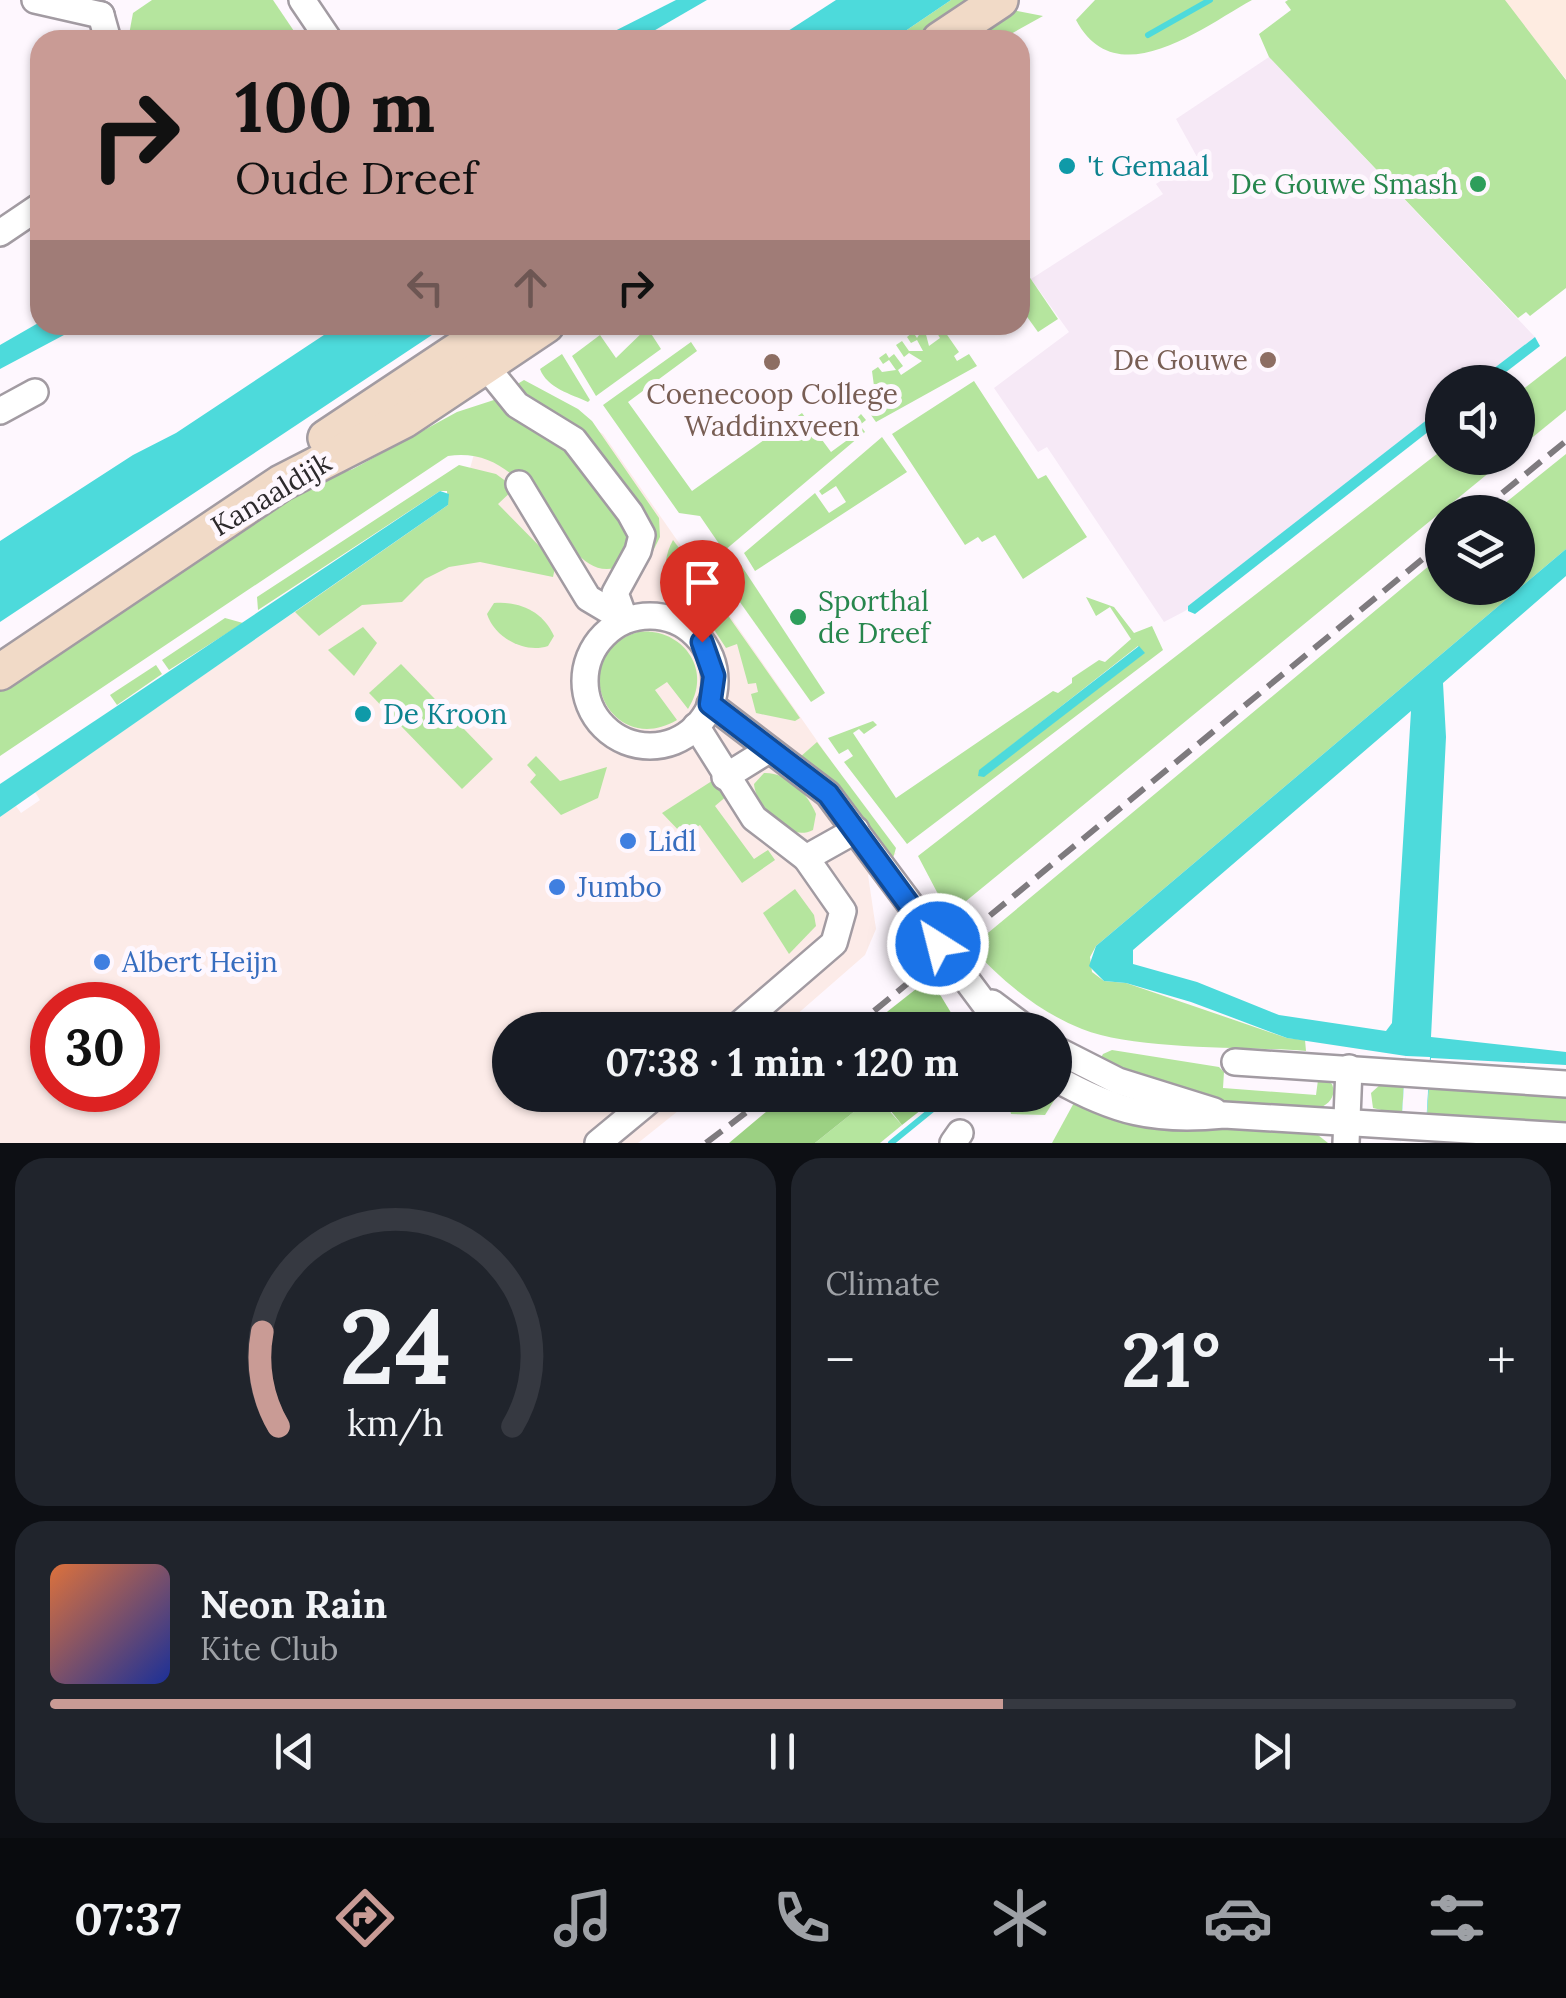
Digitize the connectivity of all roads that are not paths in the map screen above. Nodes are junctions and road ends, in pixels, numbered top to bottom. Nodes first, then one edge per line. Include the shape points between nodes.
1 (35, 0) edge
2 (302, 0) edge
3 (1000, 0) edge
4 (109, 7) edge
5 (320, 30) edge
6 (955, 30) edge
7 (30, 212) edge
8 (0, 232) edge
9 (514, 335) edge
10 (483, 345) edge
11 (35, 392) dead end
12 (0, 411) edge
13 (519, 484) dead end
14 (625, 620) junction
15 (0, 656) edge
16 (0, 672) edge
17 (710, 704) junction
18 (696, 726) junction
19 (767, 751) junction
20 (725, 777) junction
21 (856, 830) junction
22 (806, 858) junction
23 (982, 997) junction
24 (754, 1012) edge
25 (992, 1012) edge
26 (1003, 1012) edge
27 (1072, 1058) edge
28 (1235, 1062) dead end
29 (1349, 1068) junction
30 (1566, 1084) edge
31 (1072, 1087) edge
32 (635, 1112) edge
33 (1224, 1114) junction
34 (1346, 1133) edge
35 (1566, 1136) edge
36 (598, 1143) edge

1 - 4 street
2 - 5 street
3 - 6 main road
7 - 8 street
9 - 10 main road, Kanaaldijk
10 - 14 street via 517,406 574,440 642,535 615,592
10 - 15 main road, Kanaaldijk
10 - 16 main road, Kanaaldijk via 404,420 281,483
11 - 12 street
13 - 14 street via 588,598
14 - 17 street via 660,618 702,642 714,676
14 - 18 street via 596,644 586,666 586,695 600,722 639,745 670,742
17 - 18 street
17 - 19 street
18 - 20 street
19 - 20 street
19 - 21 street via 828,794
20 - 22 street via 754,818
21 - 22 street
21 - 23 street
22 - 24 street via 843,911 834,942
23 - 25 street
23 - 26 street
27 - 33 street via 1118,1081
28 - 29 street
29 - 30 street
29 - 34 street
31 - 33 street via 1151,1117
32 - 36 street
33 - 34 street
34 - 35 street via 1414,1127

